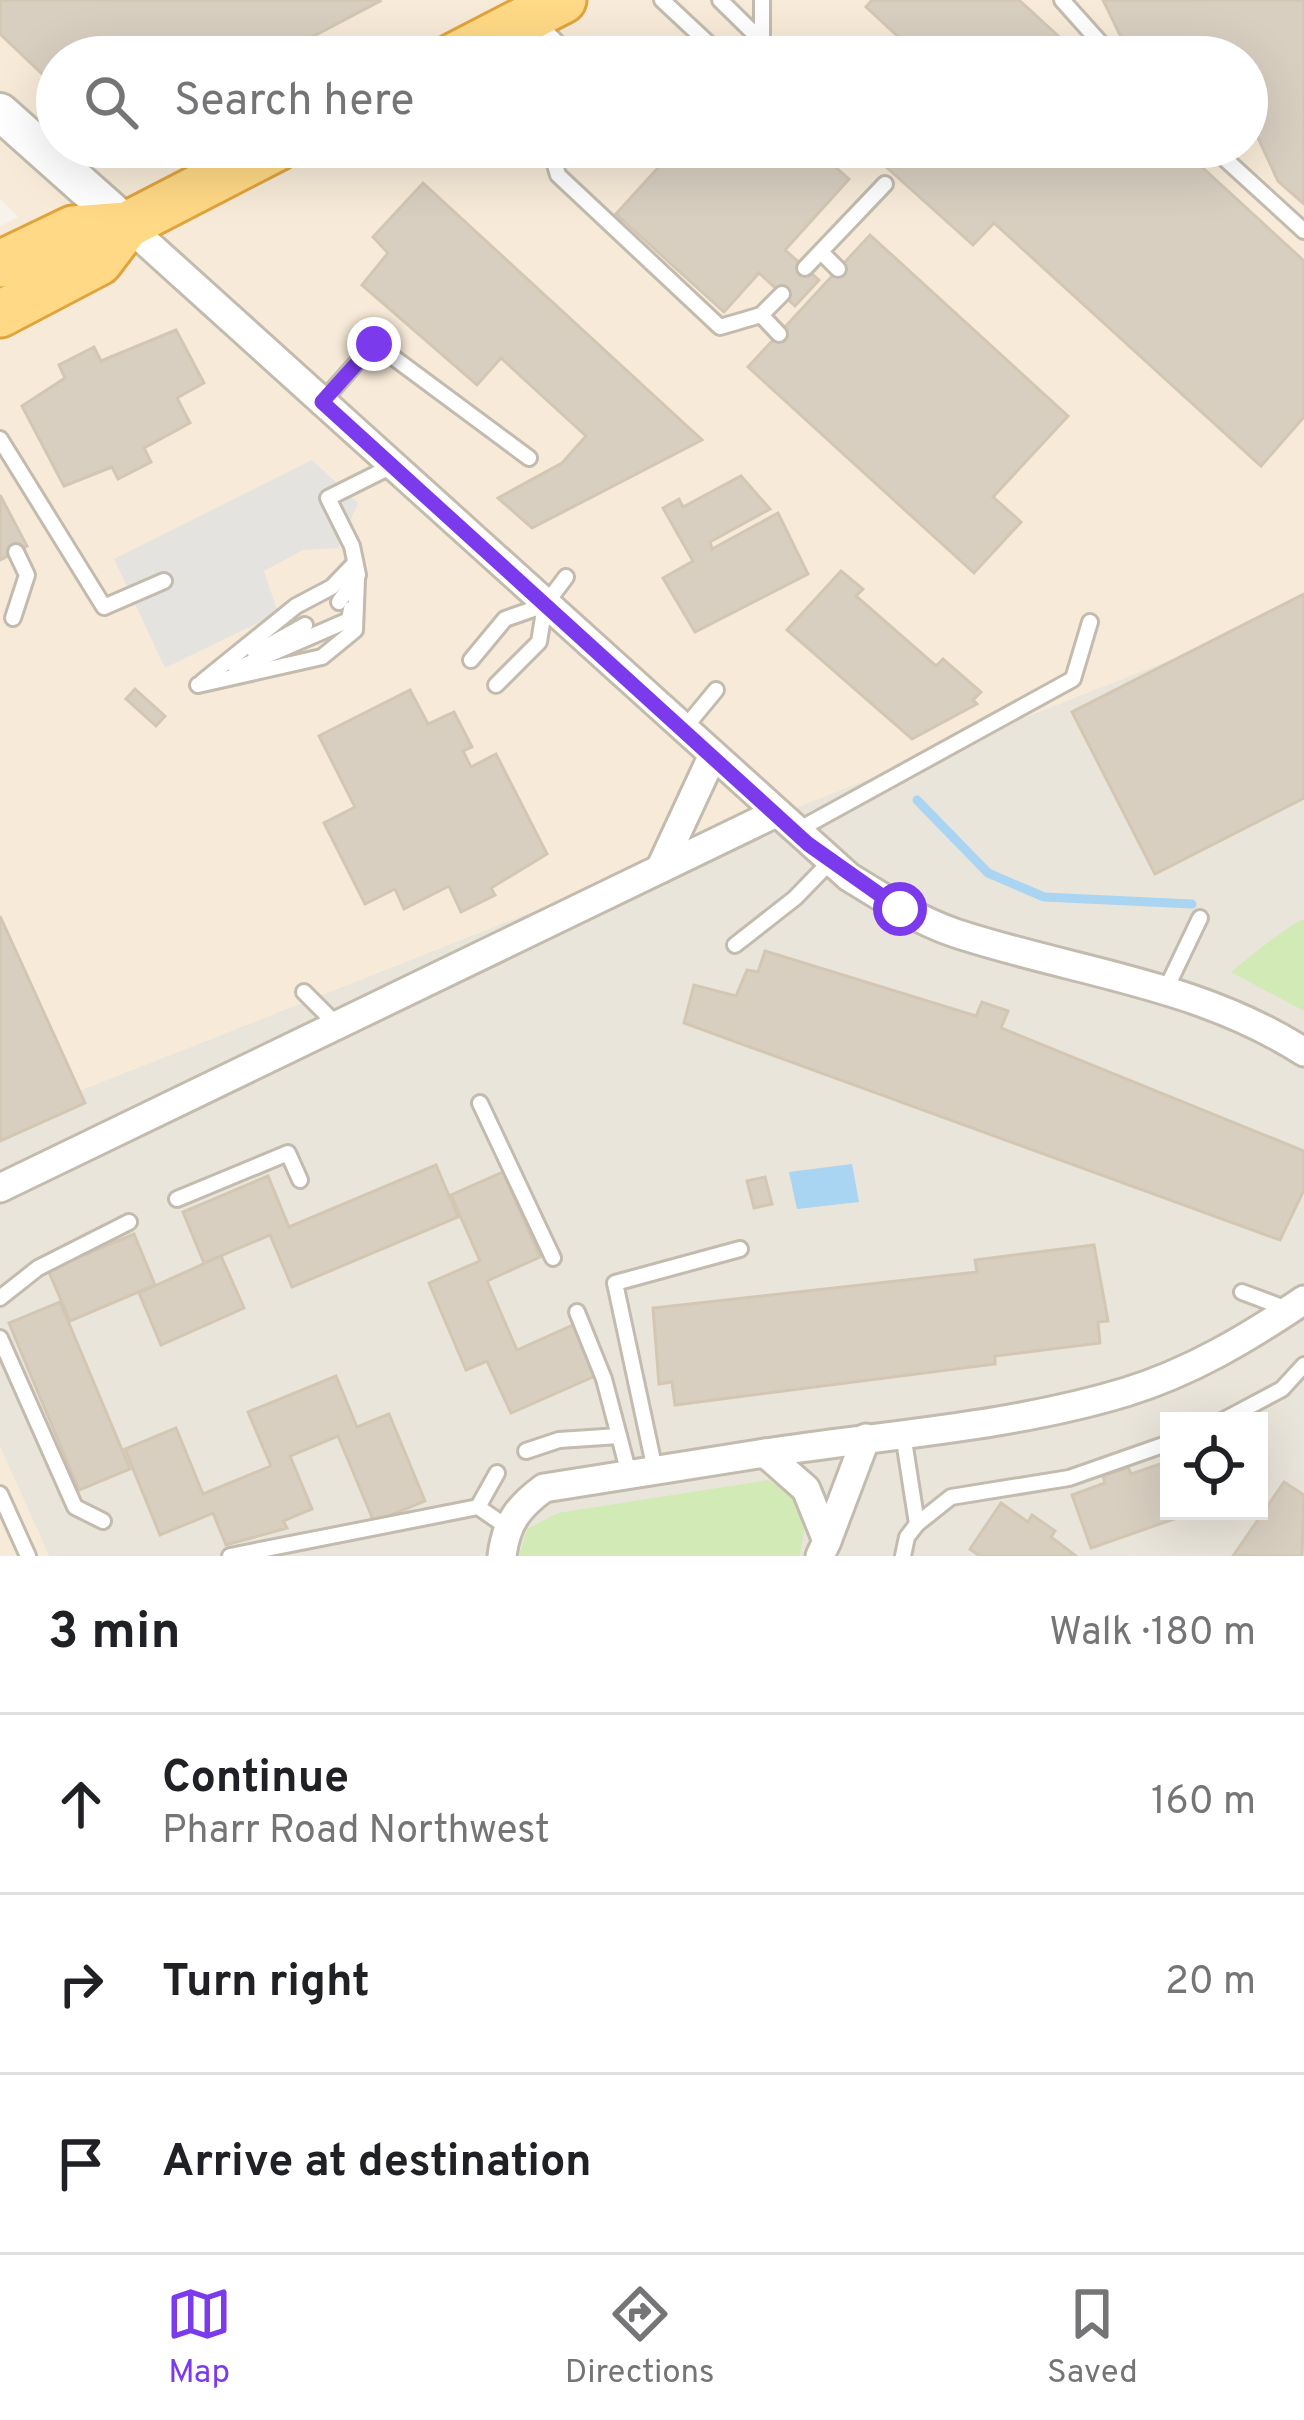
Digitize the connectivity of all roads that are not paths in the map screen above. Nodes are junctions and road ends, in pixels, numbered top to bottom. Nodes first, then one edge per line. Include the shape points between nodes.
1 (662, 0) edge
2 (720, 0) edge
3 (762, 0) edge
4 (1063, 0) edge
5 (545, 24) edge
6 (512, 36) edge
7 (701, 36) edge
8 (757, 36) edge
9 (762, 36) edge
10 (1095, 36) edge
11 (0, 112) edge
12 (36, 144) edge
13 (63, 168) edge
14 (237, 168) edge
15 (556, 168) edge
16 (1235, 168) edge
17 (885, 184) dead end
18 (127, 225) junction
19 (1304, 231) edge
20 (821, 252) junction
21 (0, 264) edge
22 (805, 268) dead end
23 (838, 269) dead end
24 (782, 294) dead end
25 (0, 314) edge
26 (760, 315) junction
27 (778, 334) dead end
28 (322, 402) junction
29 (0, 439) edge
30 (529, 458) dead end
31 (392, 466) junction
32 (16, 552) dead end
33 (357, 572) junction
34 (566, 577) dead end
35 (164, 581) dead end
36 (339, 602) dead end
37 (544, 605) junction
38 (13, 618) dead end
39 (1090, 622) dead end
40 (305, 625) dead end
41 (471, 660) dead end
42 (496, 685) dead end
43 (198, 686) junction
44 (716, 690) dead end
45 (682, 730) junction
46 (712, 757) junction
47 (784, 823) junction
48 (830, 862) junction
49 (660, 868) junction
50 (1200, 918) dead end
51 (735, 945) dead end
52 (1166, 989) junction
53 (304, 992) dead end
54 (338, 1025) junction
55 (1304, 1052) edge
56 (480, 1103) dead end
57 (300, 1180) dead end
58 (0, 1188) edge
59 (178, 1199) dead end
60 (129, 1222) dead end
61 (740, 1249) dead end
62 (554, 1258) dead end
63 (1242, 1292) dead end
64 (0, 1298) edge
65 (1297, 1305) edge
66 (577, 1312) dead end
67 (0, 1338) edge
68 (1304, 1365) edge
69 (1239, 1412) edge
70 (902, 1432) junction
71 (619, 1436) junction
72 (866, 1438) junction
73 (1160, 1446) edge
74 (526, 1451) dead end
75 (765, 1453) junction
76 (642, 1472) junction
77 (496, 1473) dead end
78 (0, 1494) edge
79 (478, 1507) junction
80 (103, 1521) dead end
81 (917, 1524) junction
82 (507, 1527) junction
83 (824, 1549) edge
84 (28, 1556) edge
85 (230, 1556) edge
86 (502, 1556) edge
87 (903, 1556) edge

1 - 7 lane
2 - 8 lane
3 - 9 lane
4 - 10 lane
5 - 6 highway
11 - 12 street
13 - 18 street
14 - 18 highway
15 - 26 lane via 720,328
16 - 19 lane
17 - 20 lane
18 - 21 highway via 73,229
18 - 25 highway via 99,262
18 - 28 street
20 - 22 lane
20 - 23 lane
24 - 26 lane
26 - 27 lane
28 - 30 lane via 374,344
28 - 31 street
29 - 35 lane via 104,607
31 - 33 lane via 328,498
31 - 37 street
32 - 38 lane via 27,574
33 - 36 lane
33 - 43 lane via 296,606
33 - 43 lane via 349,620
34 - 37 lane
37 - 41 lane via 505,619
37 - 42 lane via 539,642
37 - 45 street
39 - 47 lane via 1072,679
40 - 43 lane
44 - 45 lane
45 - 46 street
46 - 47 street
46 - 49 street
47 - 48 street
47 - 49 street
48 - 51 lane
48 - 52 street via 900,909 954,933
49 - 54 street
50 - 52 lane
52 - 55 street
53 - 54 lane
54 - 58 street
56 - 62 lane
57 - 59 lane via 288,1153
60 - 64 lane via 38,1268
61 - 76 lane via 615,1283
63 - 65 lane
65 - 70 street via 1193,1366 1127,1392
66 - 71 lane
67 - 80 lane via 75,1507
68 - 69 lane via 1282,1389
70 - 72 street
70 - 81 lane
71 - 74 lane
71 - 76 lane
72 - 75 street
72 - 83 street
73 - 81 lane via 1069,1478 952,1497
75 - 76 street
75 - 83 street via 806,1489
76 - 82 street via 544,1488
77 - 79 lane
78 - 84 lane
79 - 82 lane
79 - 85 lane
81 - 87 lane
82 - 86 street

